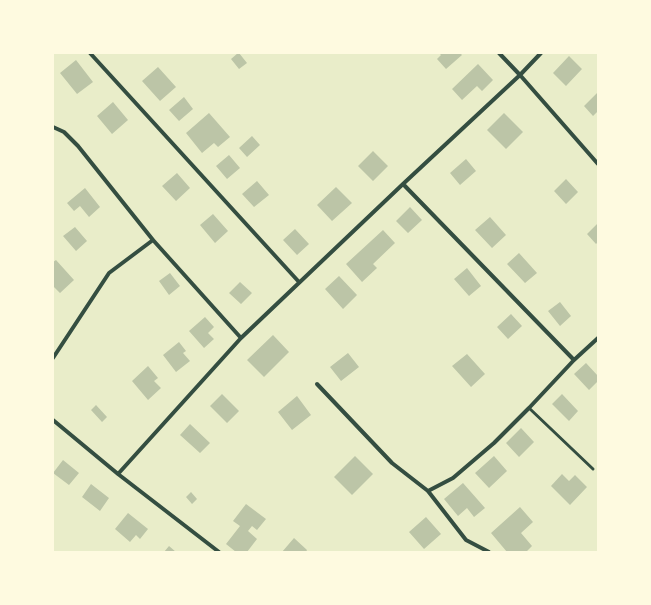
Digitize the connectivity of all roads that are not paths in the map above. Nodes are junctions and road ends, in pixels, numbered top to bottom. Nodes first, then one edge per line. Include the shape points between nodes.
1 (90, 53) edge
2 (499, 53) edge
3 (541, 53) edge
4 (520, 75) junction
5 (53, 127) edge
6 (598, 164) edge
7 (403, 184) junction
8 (153, 240) junction
9 (299, 282) junction
10 (241, 338) junction
11 (598, 338) edge
12 (53, 358) edge
13 (574, 360) junction
14 (317, 384) dead end
15 (530, 408) junction
16 (53, 420) edge
17 (593, 470) dead end
18 (118, 474) junction
19 (428, 491) junction
20 (219, 552) edge
21 (489, 552) edge

1 - 9 street
2 - 4 street
3 - 4 street
4 - 6 street
4 - 7 street
5 - 8 street via 64,132 78,146
7 - 9 street
7 - 13 street
8 - 10 street
8 - 12 street via 109,273
9 - 10 street
10 - 18 street
11 - 13 street
13 - 15 street
14 - 19 street via 392,464
15 - 17 lane
15 - 19 street via 453,478
16 - 18 street
18 - 20 street
19 - 21 street via 466,540

